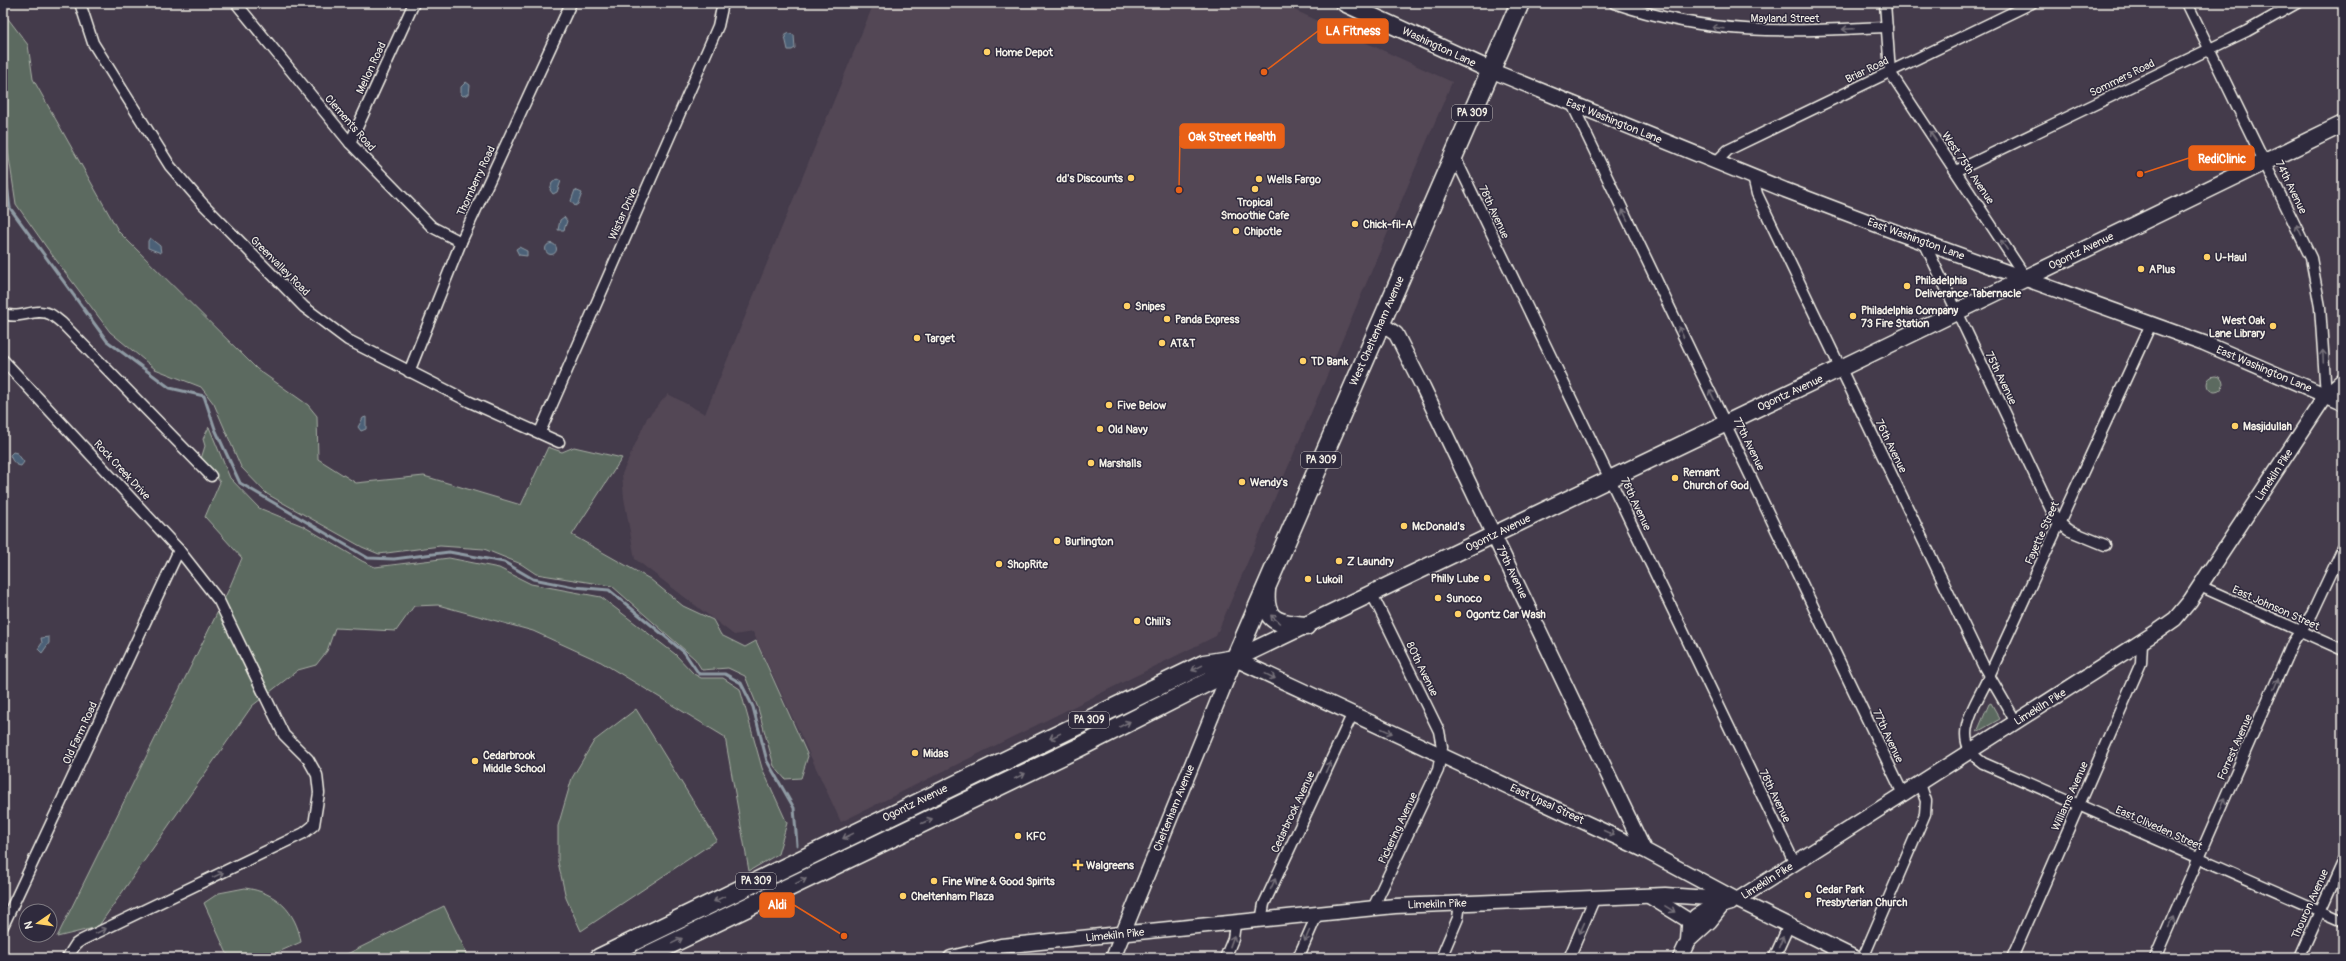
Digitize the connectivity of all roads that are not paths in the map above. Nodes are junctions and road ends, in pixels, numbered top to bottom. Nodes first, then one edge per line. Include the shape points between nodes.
1 (80, 3) edge
2 (236, 3) edge
3 (414, 3) edge
4 (572, 3) edge
5 (723, 3) edge
6 (1344, 3) edge
7 (1520, 3) edge
8 (1614, 3) edge
9 (1885, 3) edge
10 (2032, 3) edge
11 (2187, 3) edge
12 (2297, 3) edge
13 (1887, 27) junction
14 (2209, 49) junction
15 (1490, 70) junction
16 (1890, 72) junction
17 (1572, 104) junction
18 (2343, 124) edge
19 (350, 143) junction
20 (1454, 155) junction
21 (1716, 162) junction
22 (2265, 162) junction
23 (1956, 171) junction
24 (1753, 177) junction
25 (461, 242) junction
26 (1924, 242) junction
27 (2026, 278) junction
28 (1956, 311) junction
29 (3, 313) edge
30 (1380, 323) junction
31 (2151, 324) junction
32 (3, 360) edge
33 (1841, 368) junction
34 (409, 372) junction
35 (2343, 380) edge
36 (2326, 395) junction
37 (2343, 403) edge
38 (1726, 423) junction
39 (540, 432) junction
40 (559, 442) dead end
41 (211, 476) dead end
42 (1610, 478) junction
43 (2060, 523) junction
44 (1494, 535) junction
45 (2105, 546) dead end
46 (2343, 548) edge
47 (179, 550) junction
48 (2200, 586) junction
49 (1266, 590) junction
50 (1372, 594) junction
51 (1306, 626) junction
52 (2300, 632) junction
53 (2142, 642) junction
54 (2343, 650) edge
55 (1235, 658) junction
56 (1989, 676) junction
57 (1352, 715) junction
58 (2016, 722) junction
59 (1969, 752) junction
60 (1442, 756) junction
61 (1920, 784) junction
62 (1903, 794) junction
63 (2079, 806) junction
64 (1644, 850) junction
65 (2199, 858) junction
66 (2343, 860) edge
67 (1795, 864) junction
68 (1649, 896) junction
69 (1595, 898) junction
70 (1737, 900) junction
71 (1460, 904) junction
72 (1722, 906) junction
73 (1373, 908) junction
74 (2320, 911) junction
75 (1317, 915) junction
76 (1261, 921) junction
77 (2343, 921) edge
78 (1691, 922) junction
79 (1235, 924) junction
80 (1788, 925) junction
81 (3, 926) edge
82 (1123, 935) junction
83 (1688, 941) junction
84 (68, 956) edge
85 (600, 958) edge
86 (642, 958) edge
87 (951, 958) edge
88 (1113, 958) edge
89 (1225, 958) edge
90 (1298, 958) edge
91 (1441, 958) edge
92 (1569, 958) edge
93 (1680, 958) edge
94 (1774, 958) edge
95 (1855, 958) edge
96 (1863, 958) edge
97 (2012, 958) edge
98 (2155, 958) edge
99 (2299, 958) edge

1 - 34 street, Greenvalley Road via 93,43 160,152 190,191 304,307 348,340
2 - 19 street, Clements Road
3 - 19 street, Mellon Road
4 - 25 street, Thornberry Road
5 - 39 street, Wistar Drive via 718,26
6 - 15 main road, Washington Lane
7 - 15 highway, West Cheltenham Avenue / PA 309
13 -> 8 street, Mayland Street via 1805,31 1731,29 1668,20
9 - 13 street
10 - 16 street, Briar Road
11 - 14 street, 74th Avenue
12 - 14 street, Sommers Road
13 - 16 street
14 - 22 street, 74th Avenue
14 - 23 street, Sommers Road
15 - 17 street, East Washington Lane
15 - 20 highway, West Cheltenham Avenue / PA 309
16 - 21 street, Briar Road via 1728,150
23 -> 16 street, West 75th Avenue
17 - 21 street, East Washington Lane
38 -> 17 street, 77th Avenue
18 - 22 main road, Ogontz Avenue
19 - 25 street, Clements Road via 432,227
20 - 30 highway, West Cheltenham Avenue / PA 309
20 - 42 street, 78th Avenue
21 - 24 street, East Washington Lane
22 - 27 main road, Ogontz Avenue
36 -> 22 street, 74th Avenue via 2316,275 2305,243
27 -> 23 street, West 75th Avenue
24 - 26 street, East Washington Lane
24 - 33 street, 76th Avenue via 1757,194
25 - 34 street, Thornberry Road
26 - 27 street, East Washington Lane
26 - 28 street, 75th Avenue
27 - 28 main road, Ogontz Avenue
27 - 31 street, East Washington Lane
28 - 33 main road, Ogontz Avenue
28 - 43 street, 75th Avenue
29 - 41 street via 13,315 40,312 50,314 62,323
30 - 44 street, 79th Avenue via 1396,334
30 - 49 highway, West Cheltenham Avenue / PA 309
31 - 36 street, East Washington Lane via 2211,346
31 - 43 street, Fayette Street
32 - 47 street, Rock Creek Drive
33 - 38 main road, Ogontz Avenue
33 - 56 street, 76th Avenue
34 - 39 street, Greenvalley Road
35 - 36 street, Limekiln Pike
36 - 37 street, East Washington Lane
36 - 48 street, Limekiln Pike
38 - 42 main road, Ogontz Avenue
38 - 62 street, 77th Avenue
39 - 40 street, Greenvalley Road
42 - 44 main road, Ogontz Avenue
42 - 67 street, 78th Avenue
43 - 45 street via 2068,530
43 - 56 street, Fayette Street
44 - 50 main road, Ogontz Avenue
44 - 64 street, 79th Avenue
46 - 52 street, Forrest Avenue via 2312,614
47 - 81 street, Old Farm Road
84 -> 47 street, Rock Creek Drive via 82,940 297,838 314,825 319,793 317,775 308,758 284,735 219,600
48 - 52 street, East Johnson Street
48 - 53 street, Limekiln Pike via 2175,619
51 -> 49 highway via 1281,624 1276,621 1266,607
49 - 55 highway, West Cheltenham Avenue / PA 309
50 - 51 main road, Ogontz Avenue
50 - 60 street, 80th Avenue via 1438,731
51 - 55 main road, Ogontz Avenue
52 - 54 street, East Johnson Street
65 -> 52 street, Forrest Avenue
53 - 58 street, Limekiln Pike
53 - 63 street, Williams Avenue via 2142,663
55 -> 57 street, East Upsal Street
55 - 82 street, Cheltenham Avenue
55 -> 85 highway, Ogontz Avenue / PA 309 via 1204,664
86 -> 55 highway, Ogontz Avenue / PA 309 via 1078,748 1212,680
56 - 58 street, 76th Avenue
56 - 59 street, Fayette Street via 1966,728 1965,739
57 -> 60 street, East Upsal Street
76 -> 57 street, Cedarbrook Avenue via 1264,904
58 - 59 street, Limekiln Pike
59 - 61 street, Limekiln Pike
59 - 63 street, East Cliveden Street via 1982,764
60 -> 64 street, East Upsal Street
60 - 73 street, Pickering Avenue via 1438,770
61 - 62 street, Limekiln Pike
61 - 96 street via 1926,802 1925,814
62 - 67 street, Limekiln Pike
63 - 65 street, East Cliveden Street
63 - 97 street, Williams Avenue
64 - 70 street, East Upsal Street
65 - 74 street, East Cliveden Street
98 -> 65 street, Forrest Avenue
66 - 74 street, Thouron Avenue
67 - 70 street, Limekiln Pike
68 - 69 street, Limekiln Pike
68 - 70 street, Limekiln Pike
68 -> 78 street
69 - 71 street, Limekiln Pike
69 -> 92 street
70 - 72 street
70 - 80 street, East Upsal Street
71 - 73 street, Limekiln Pike
71 - 91 street via 1458,918
72 - 78 street via 1706,910
72 - 83 street
73 - 75 street, Limekiln Pike
74 - 77 street, East Cliveden Street
74 - 99 street, Thouron Avenue
75 - 76 street, Limekiln Pike
75 -> 90 street
76 - 79 street, Limekiln Pike
78 - 83 street
79 - 82 street, Limekiln Pike
89 -> 79 street via 1233,939
94 -> 80 street
80 - 95 street, East Upsal Street
82 - 87 street, Limekiln Pike via 1001,946
82 - 88 street, Cheltenham Avenue
83 - 93 street

